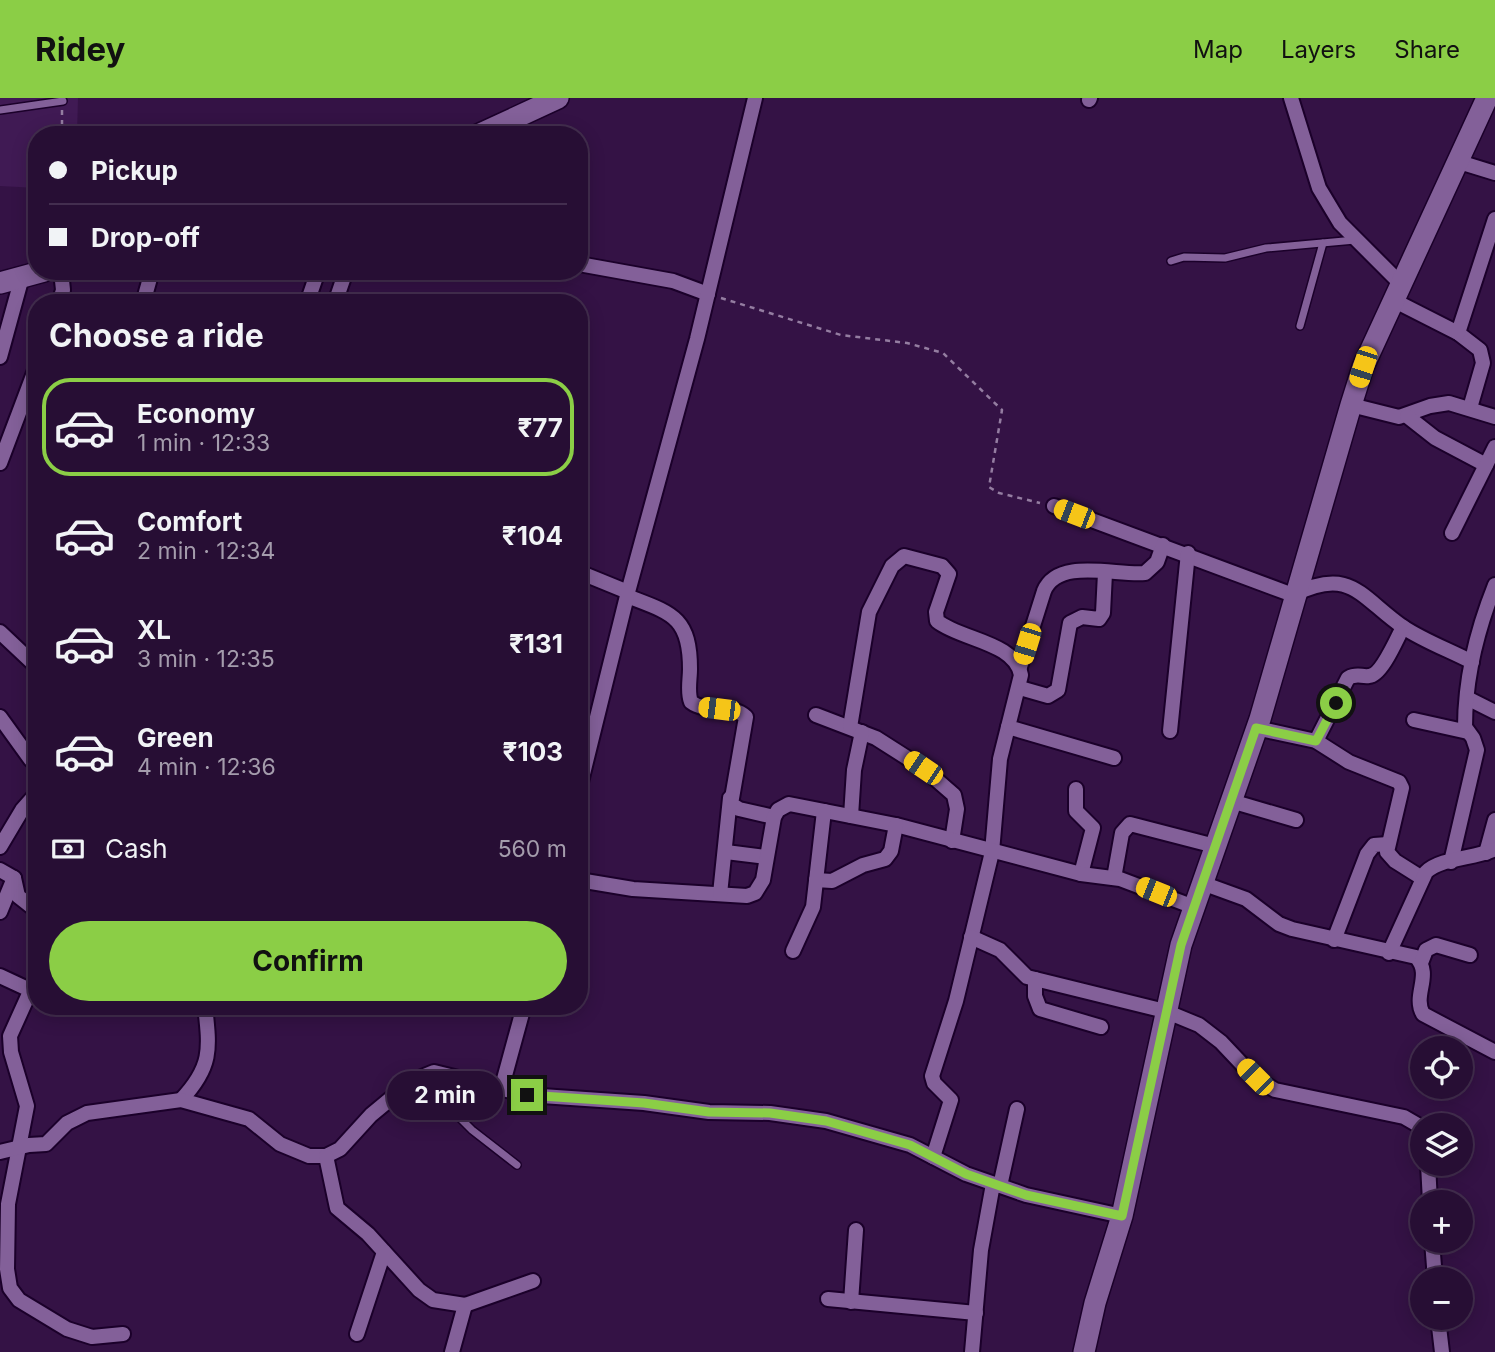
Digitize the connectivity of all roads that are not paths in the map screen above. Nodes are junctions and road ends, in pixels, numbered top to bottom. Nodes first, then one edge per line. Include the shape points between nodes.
1 (755, 98) edge
2 (1291, 98) edge
3 (1487, 98) edge
4 (548, 100) edge
5 (62, 101) road end
6 (0, 110) edge
7 (496, 126) edge
8 (1456, 161) junction
9 (1495, 173) edge
10 (1495, 219) edge
11 (1355, 240) junction
12 (1323, 243) junction
13 (1171, 261) dead end
14 (588, 266) edge
15 (28, 276) edge
16 (23, 277) junction
17 (0, 283) edge
18 (1397, 292) junction
19 (708, 294) junction
20 (1300, 327) dead end
21 (1458, 333) junction
22 (0, 357) edge
23 (28, 389) edge
24 (1351, 405) junction
25 (1470, 408) junction
26 (1407, 416) junction
27 (1495, 417) edge
28 (1495, 447) edge
29 (0, 463) edge
30 (1486, 465) junction
31 (1054, 506) road end
32 (1452, 533) dead end
33 (1163, 545) junction
34 (1188, 553) junction
35 (1105, 573) junction
36 (588, 576) edge
37 (1495, 585) edge
38 (627, 594) junction
39 (1293, 595) junction
40 (1403, 626) junction
41 (0, 632) edge
42 (28, 658) edge
43 (1472, 662) junction
44 (1020, 667) junction
45 (1020, 688) junction
46 (1467, 698) junction
47 (1495, 712) edge
48 (816, 715) dead end
49 (1414, 720) dead end
50 (2, 723) edge
51 (1008, 727) junction
52 (1256, 728) junction
53 (856, 729) junction
54 (1170, 731) dead end
55 (1468, 732) junction
56 (1316, 741) junction
57 (588, 753) edge
58 (28, 756) edge
59 (1114, 758) dead end
60 (1076, 789) dead end
61 (730, 798) junction
62 (1231, 801) junction
63 (28, 803) edge
64 (824, 811) junction
65 (851, 816) junction
66 (774, 817) junction
67 (1296, 820) dead end
68 (1495, 820) edge
69 (896, 825) junction
70 (951, 841) junction
71 (1388, 844) junction
72 (1215, 846) junction
73 (0, 847) edge
74 (1491, 851) edge
75 (726, 852) junction
76 (992, 852) junction
77 (766, 857) junction
78 (1451, 862) junction
79 (0, 870) edge
80 (1081, 874) junction
81 (14, 878) junction
82 (1114, 878) junction
83 (1422, 878) junction
84 (817, 880) junction
85 (588, 882) edge
86 (1202, 883) junction
87 (720, 894) junction
88 (28, 904) edge
89 (1194, 907) junction
90 (0, 912) edge
91 (971, 937) junction
92 (1334, 940) junction
93 (793, 951) dead end
94 (1389, 953) junction
95 (1470, 955) dead end
96 (1422, 963) junction
97 (0, 976) edge
98 (1035, 979) junction
99 (28, 989) edge
100 (28, 995) edge
101 (1165, 1011) junction
102 (206, 1015) edge
103 (522, 1015) edge
104 (1101, 1027) dead end
105 (1495, 1052) edge
106 (456, 1076) junction
107 (501, 1090) junction
108 (181, 1100) junction
109 (1017, 1109) dead end
110 (1410, 1120) edge
111 (21, 1147) junction
112 (0, 1152) edge
113 (326, 1156) junction
114 (933, 1157) junction
115 (517, 1165) dead end
116 (997, 1185) junction
117 (1122, 1216) junction
118 (856, 1230) dead end
119 (384, 1252) junction
120 (533, 1282) dead end
121 (828, 1299) dead end
122 (851, 1302) junction
123 (465, 1305) junction
124 (976, 1313) junction
125 (1439, 1330) edge
126 (123, 1334) dead end
127 (357, 1334) dead end
128 (452, 1352) edge
129 (972, 1352) edge
130 (1084, 1352) edge
131 (1442, 1352) edge

1 - 19 street
2 - 11 street via 1320,188
3 - 8 street
4 - 7 street
5 - 6 lane
8 - 9 street
8 - 18 street
10 - 21 street
11 - 12 lane
11 - 18 street
12 - 13 lane
12 - 20 lane
14 - 19 street via 673,281
15 - 16 street
16 - 17 street
16 - 22 street
18 - 21 street
18 - 24 street
19 - 38 street
21 - 25 street via 1475,343 1483,357
23 - 29 street
24 - 26 street via 1392,417
24 - 39 street
25 - 26 street via 1441,404
25 - 27 street
26 - 30 street via 1435,439
28 - 30 street
30 - 32 street
31 - 33 street
33 - 34 street
33 - 35 street via 1157,562 1145,573
34 - 39 street
34 - 54 street
35 - 44 street via 1066,572 1046,585
35 - 45 street via 1099,619 1082,617 1070,623 1058,691 1048,696
36 - 38 street
37 - 43 street
38 - 57 street
38 - 61 street via 666,611 684,626 691,702 738,711 746,717
39 - 40 street via 1317,583 1341,584 1368,598
39 - 52 street
40 - 43 street
40 - 56 street via 1378,671 1369,677 1354,674 1348,678
41 - 42 street
43 - 46 street
44 - 45 street
44 - 53 street via 1011,656 937,621 947,570 914,558 898,558 869,612
45 - 51 street
46 - 47 street
46 - 55 street
48 - 53 street
49 - 55 street
50 - 58 street
51 - 59 street
51 - 76 street via 997,779
52 - 56 street
52 - 62 street
53 - 65 street
53 - 70 street via 923,768 954,795 957,809
55 - 78 street via 1477,750
56 - 71 street via 1349,762 1399,782 1402,788
60 - 80 street via 1076,811 1093,828
61 - 66 street via 735,807
61 - 75 street
62 - 67 street
62 - 72 street
63 - 73 street
64 - 65 street
64 - 66 street via 789,804
64 - 84 street
65 - 69 street
66 - 77 street
68 - 74 street
69 - 70 street
69 - 84 street via 885,859 832,881
70 - 76 street
71 - 83 street via 1389,857
71 - 92 street via 1374,845 1367,854
72 - 82 street via 1130,824 1122,833
72 - 86 street
74 - 78 street
75 - 77 street
75 - 87 street
76 - 80 street
76 - 91 street
77 - 87 street via 763,880 755,893
78 - 83 street via 1432,866
79 - 81 street
80 - 82 street
81 - 88 street via 18,896
81 - 90 street
82 - 89 street
83 - 94 street
84 - 93 street via 811,912
85 - 87 street
86 - 89 street
86 - 92 street via 1246,899 1279,924
89 - 101 street
91 - 98 street via 1000,950 1021,973
91 - 114 street via 932,1076 951,1100
92 - 94 street
94 - 96 street via 1409,955
95 - 96 street via 1436,945 1426,950
96 - 105 street via 1419,1002 1423,1014
97 - 99 street
98 - 101 street
98 - 104 street via 1040,1009
100 - 111 street via 10,1044 26,1095
101 - 110 street via 1214,1035 1267,1086
101 - 117 street
102 - 108 street via 206,1067
103 - 107 street
106 - 107 street
106 - 113 street via 434,1072 412,1081 340,1149
106 - 115 lane via 450,1101 457,1115
107 - 114 street via 813,1119 895,1139
108 - 111 street via 87,1113 46,1144
108 - 113 street via 250,1119 280,1144 309,1156
109 - 116 street
111 - 112 street
111 - 126 street via 7,1218 8,1278 14,1296 83,1335
113 - 119 street via 337,1208
114 - 116 street
116 - 117 street
116 - 124 street via 981,1250
117 - 130 street
118 - 122 street
119 - 123 street via 433,1300
119 - 127 street
120 - 123 street
121 - 122 street
122 - 124 street
123 - 128 street
124 - 129 street
125 - 131 street

